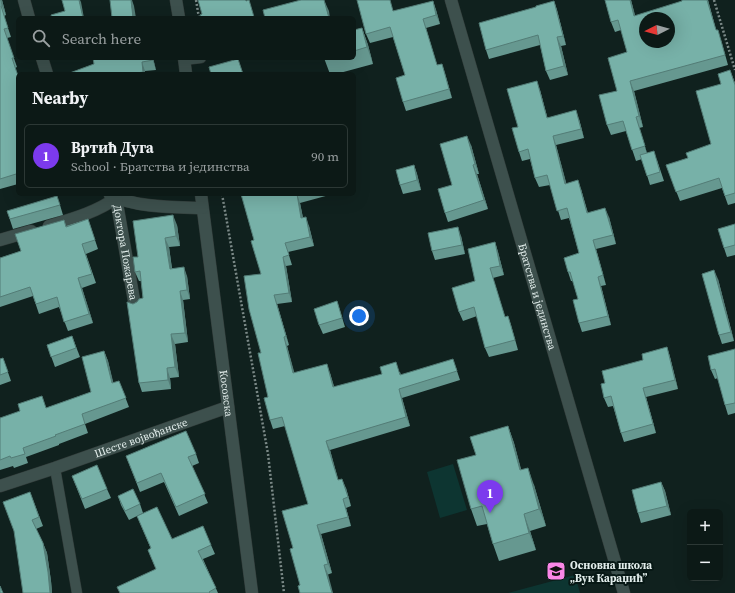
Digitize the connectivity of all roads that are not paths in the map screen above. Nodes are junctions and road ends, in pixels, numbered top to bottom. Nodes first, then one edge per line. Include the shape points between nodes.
1 (24, 0) edge
2 (176, 0) edge
3 (451, 0) edge
4 (28, 16) edge
5 (178, 16) edge
6 (43, 60) edge
7 (184, 60) edge
8 (46, 72) edge
9 (186, 72) edge
10 (113, 196) edge
11 (201, 196) edge
12 (202, 208) junction
13 (0, 240) edge
14 (135, 306) edge
15 (228, 407) junction
16 (55, 468) junction
17 (0, 486) edge
18 (77, 593) edge
19 (252, 593) edge
20 (624, 593) edge

1 - 4 street
2 - 5 street
3 - 20 street, Братства и јединства
6 - 8 street
7 - 9 street
10 - 12 street, Доктора Пожарева via 149,205
10 - 13 street via 108,204 73,218
10 - 14 street, Доктора Пожарева
11 - 12 street, Косовска
12 - 15 street, Косовска
15 - 16 street, Шесте војвођанске
15 - 19 street, Косовска
16 - 17 street, Шесте војвођанске
16 - 18 lane

